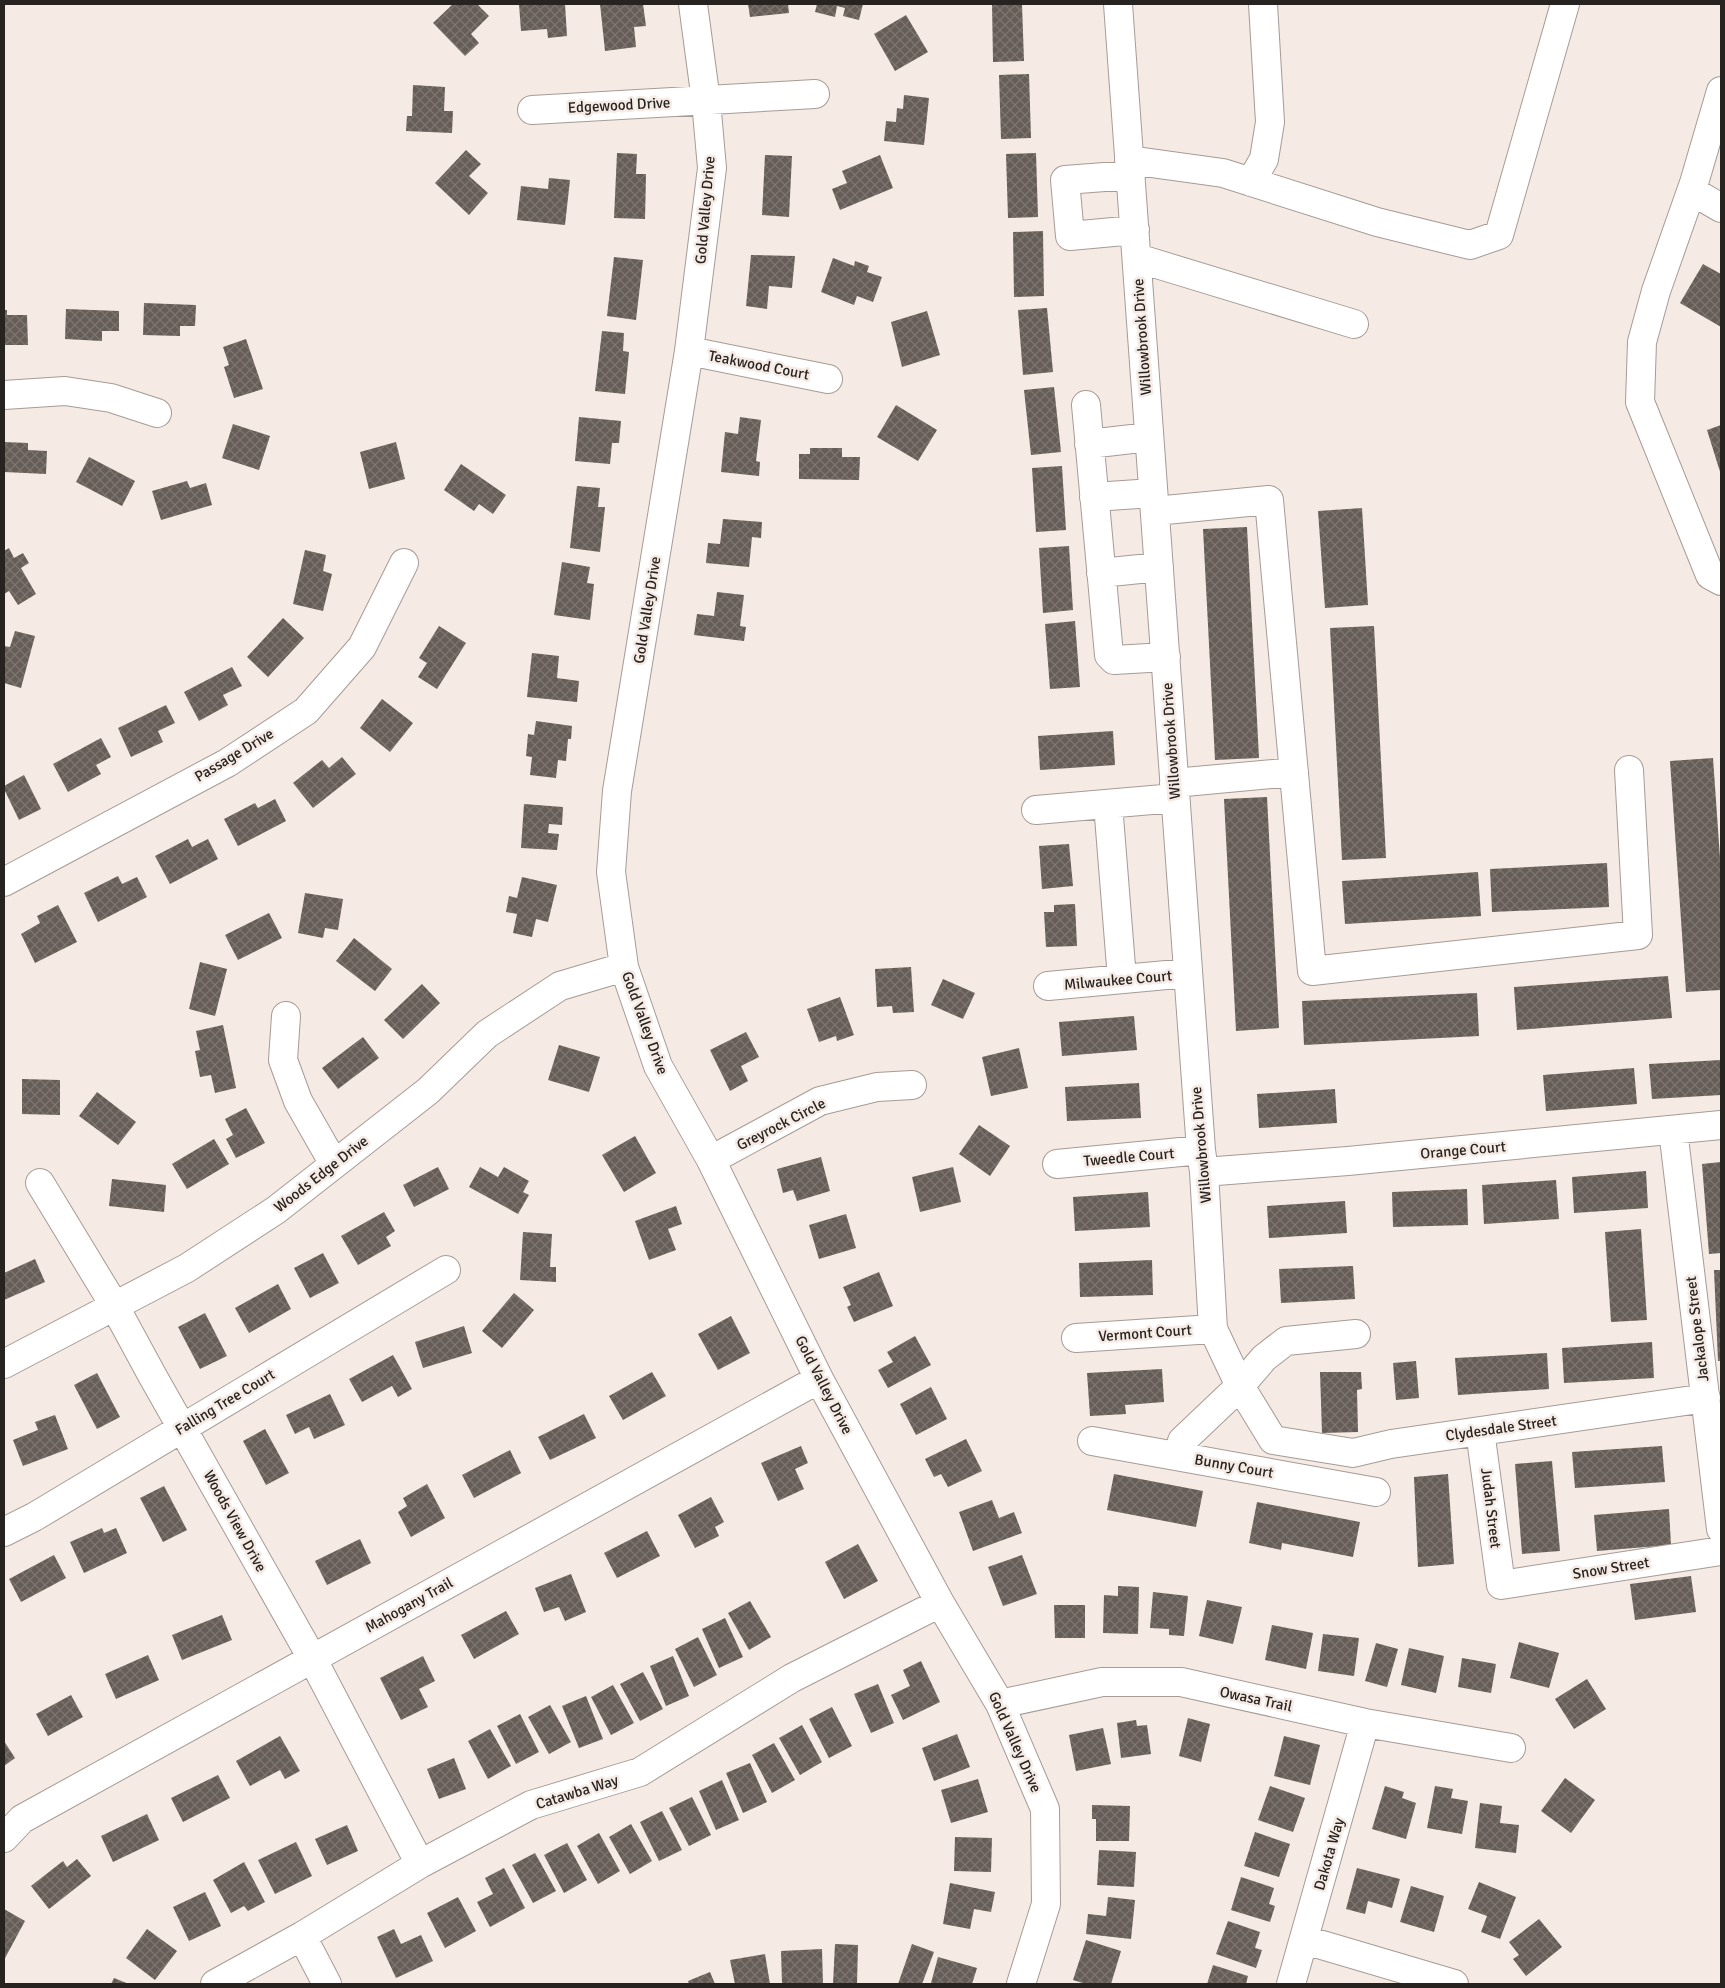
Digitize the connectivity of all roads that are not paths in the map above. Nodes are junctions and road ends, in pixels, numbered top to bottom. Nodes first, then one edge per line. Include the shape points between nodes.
1 (693, 4) edge
2 (1118, 4) edge
3 (1263, 4) edge
4 (1565, 4) edge
5 (1721, 91) edge
6 (815, 94) dead end
7 (706, 101) junction
8 (532, 110) dead end
9 (1130, 167) junction
10 (1251, 182) junction
11 (1692, 190) junction
12 (1721, 208) edge
13 (1135, 230) junction
14 (1137, 258) junction
15 (1354, 324) dead end
16 (689, 351) junction
17 (828, 379) dead end
18 (4, 395) edge
19 (1086, 405) dead end
20 (157, 413) dead end
21 (1149, 437) junction
22 (1089, 444) junction
23 (1094, 497) junction
24 (1154, 502) junction
25 (404, 563) dead end
26 (1159, 567) junction
27 (1101, 573) junction
28 (1721, 582) edge
29 (1166, 657) junction
30 (1629, 770) dead end
31 (1294, 772) junction
32 (1175, 791) junction
33 (1108, 804) junction
34 (1036, 810) dead end
35 (4, 882) edge
36 (624, 967) junction
37 (1188, 974) junction
38 (1122, 979) junction
39 (1048, 986) dead end
40 (286, 1016) dead end
41 (912, 1085) dead end
42 (1721, 1125) edge
43 (1673, 1130) junction
44 (711, 1160) junction
45 (1202, 1161) junction
46 (334, 1164) junction
47 (1057, 1164) dead end
48 (40, 1183) dead end
49 (446, 1270) dead end
50 (114, 1305) junction
51 (1213, 1329) junction
52 (1356, 1334) dead end
53 (1076, 1338) dead end
54 (4, 1364) edge
55 (819, 1379) junction
56 (1240, 1386) junction
57 (1706, 1398) junction
58 (183, 1427) junction
59 (1480, 1431) junction
60 (1092, 1441) dead end
61 (1297, 1444) joint
62 (1178, 1456) junction
63 (1376, 1492) dead end
64 (1721, 1528) edge
65 (4, 1532) edge
66 (1721, 1551) edge
67 (1501, 1586) joint
68 (940, 1602) junction
69 (312, 1658) junction
70 (1000, 1704) junction
71 (1365, 1723) junction
72 (1511, 1748) dead end
73 (4, 1838) edge
74 (420, 1864) junction
75 (302, 1936) junction
76 (1305, 1940) junction
77 (215, 1984) edge
78 (327, 1984) edge
79 (1021, 1984) edge
80 (1291, 1984) edge
81 (1454, 1984) edge

1 - 7 street, Gold Valley Drive
2 - 9 street, Willowbrook Drive
3 - 10 street via 1270,122 1264,158
4 - 10 street via 1499,235 1470,245 1377,222
5 - 11 street
6 - 7 street, Edgewood Drive
7 - 8 street, Edgewood Drive
7 - 16 street, Gold Valley Drive via 712,168
9 - 10 street via 1223,174
9 - 13 street, Willowbrook Drive
9 - 13 street via 1065,180 1070,236
11 - 12 street
11 - 28 street via 1656,291 1642,342 1640,402 1710,575
13 - 14 street, Willowbrook Drive
14 - 15 street
14 - 21 street, Willowbrook Drive
16 - 17 street, Teakwood Court
16 - 36 street, Gold Valley Drive via 617,791 611,872
18 - 20 street via 65,391 111,398
19 - 22 street
21 - 22 street
21 - 24 street, Willowbrook Drive
22 - 23 street
23 - 24 street
23 - 27 street
24 - 26 street, Willowbrook Drive
24 - 31 street via 1269,500
25 - 35 street, Passage Drive via 362,647 306,711 226,763
26 - 27 street
26 - 29 street, Willowbrook Drive
27 - 29 street via 1109,655 1114,660
29 - 32 street, Willowbrook Drive
30 - 31 street via 1638,936 1312,970
31 - 32 street
32 - 33 street
32 - 37 street, Willowbrook Drive
33 - 34 street
33 - 38 street
36 - 44 street, Gold Valley Drive via 658,1066
36 - 46 street, Woods Edge Drive via 560,986 486,1034 428,1091
37 - 38 street, Milwaukee Court
37 - 45 street, Willowbrook Drive
38 - 39 street, Milwaukee Court
40 - 46 street via 284,1060 298,1101
41 - 44 street, Greyrock Circle via 877,1087 820,1101
42 - 43 street, Orange Court
43 - 45 street, Orange Court via 1348,1161
43 - 57 street, Jackalope Street
44 - 55 street, Gold Valley Drive
45 - 47 street, Tweedle Court
45 - 51 street, Willowbrook Drive
46 - 50 street, Woods Edge Drive via 276,1210 187,1268
48 - 50 street, Woods View Drive
49 - 58 street, Falling Tree Court
50 - 54 street, Woods Edge Drive
50 - 58 street, Woods View Drive
51 - 53 street, Vermont Court
51 - 56 street, Willowbrook Drive
52 - 56 street via 1286,1340 1264,1358
55 - 68 street, Gold Valley Drive
55 - 69 street, Mahogany Trail
56 - 61 street, Willowbrook Drive via 1273,1440
56 - 62 street via 1182,1441
57 - 59 street, Clydesdale Street
57 - 64 street, Jackalope Street
58 - 65 street, Falling Tree Court
58 - 69 street, Woods View Drive
59 - 61 street, Clydesdale Street via 1353,1453
59 - 67 street, Judah Street
60 - 62 street, Bunny Court
62 - 63 street, Bunny Court
66 - 67 street, Snow Street
68 - 70 street, Gold Valley Drive
68 - 74 street, Catawba Way via 792,1678 640,1772 531,1806
69 - 73 street, Mahogany Trail via 22,1819
69 - 74 street, Woods View Drive
70 - 71 street, Owasa Trail via 1102,1682 1181,1682
70 - 79 street, Gold Valley Drive via 1045,1809 1046,1904
71 - 72 street, Owasa Trail
71 - 76 street, Dakota Way
74 - 75 street, Catawba Way
75 - 77 street, Catawba Way
75 - 78 street
76 - 80 street, Dakota Way
76 - 81 street

